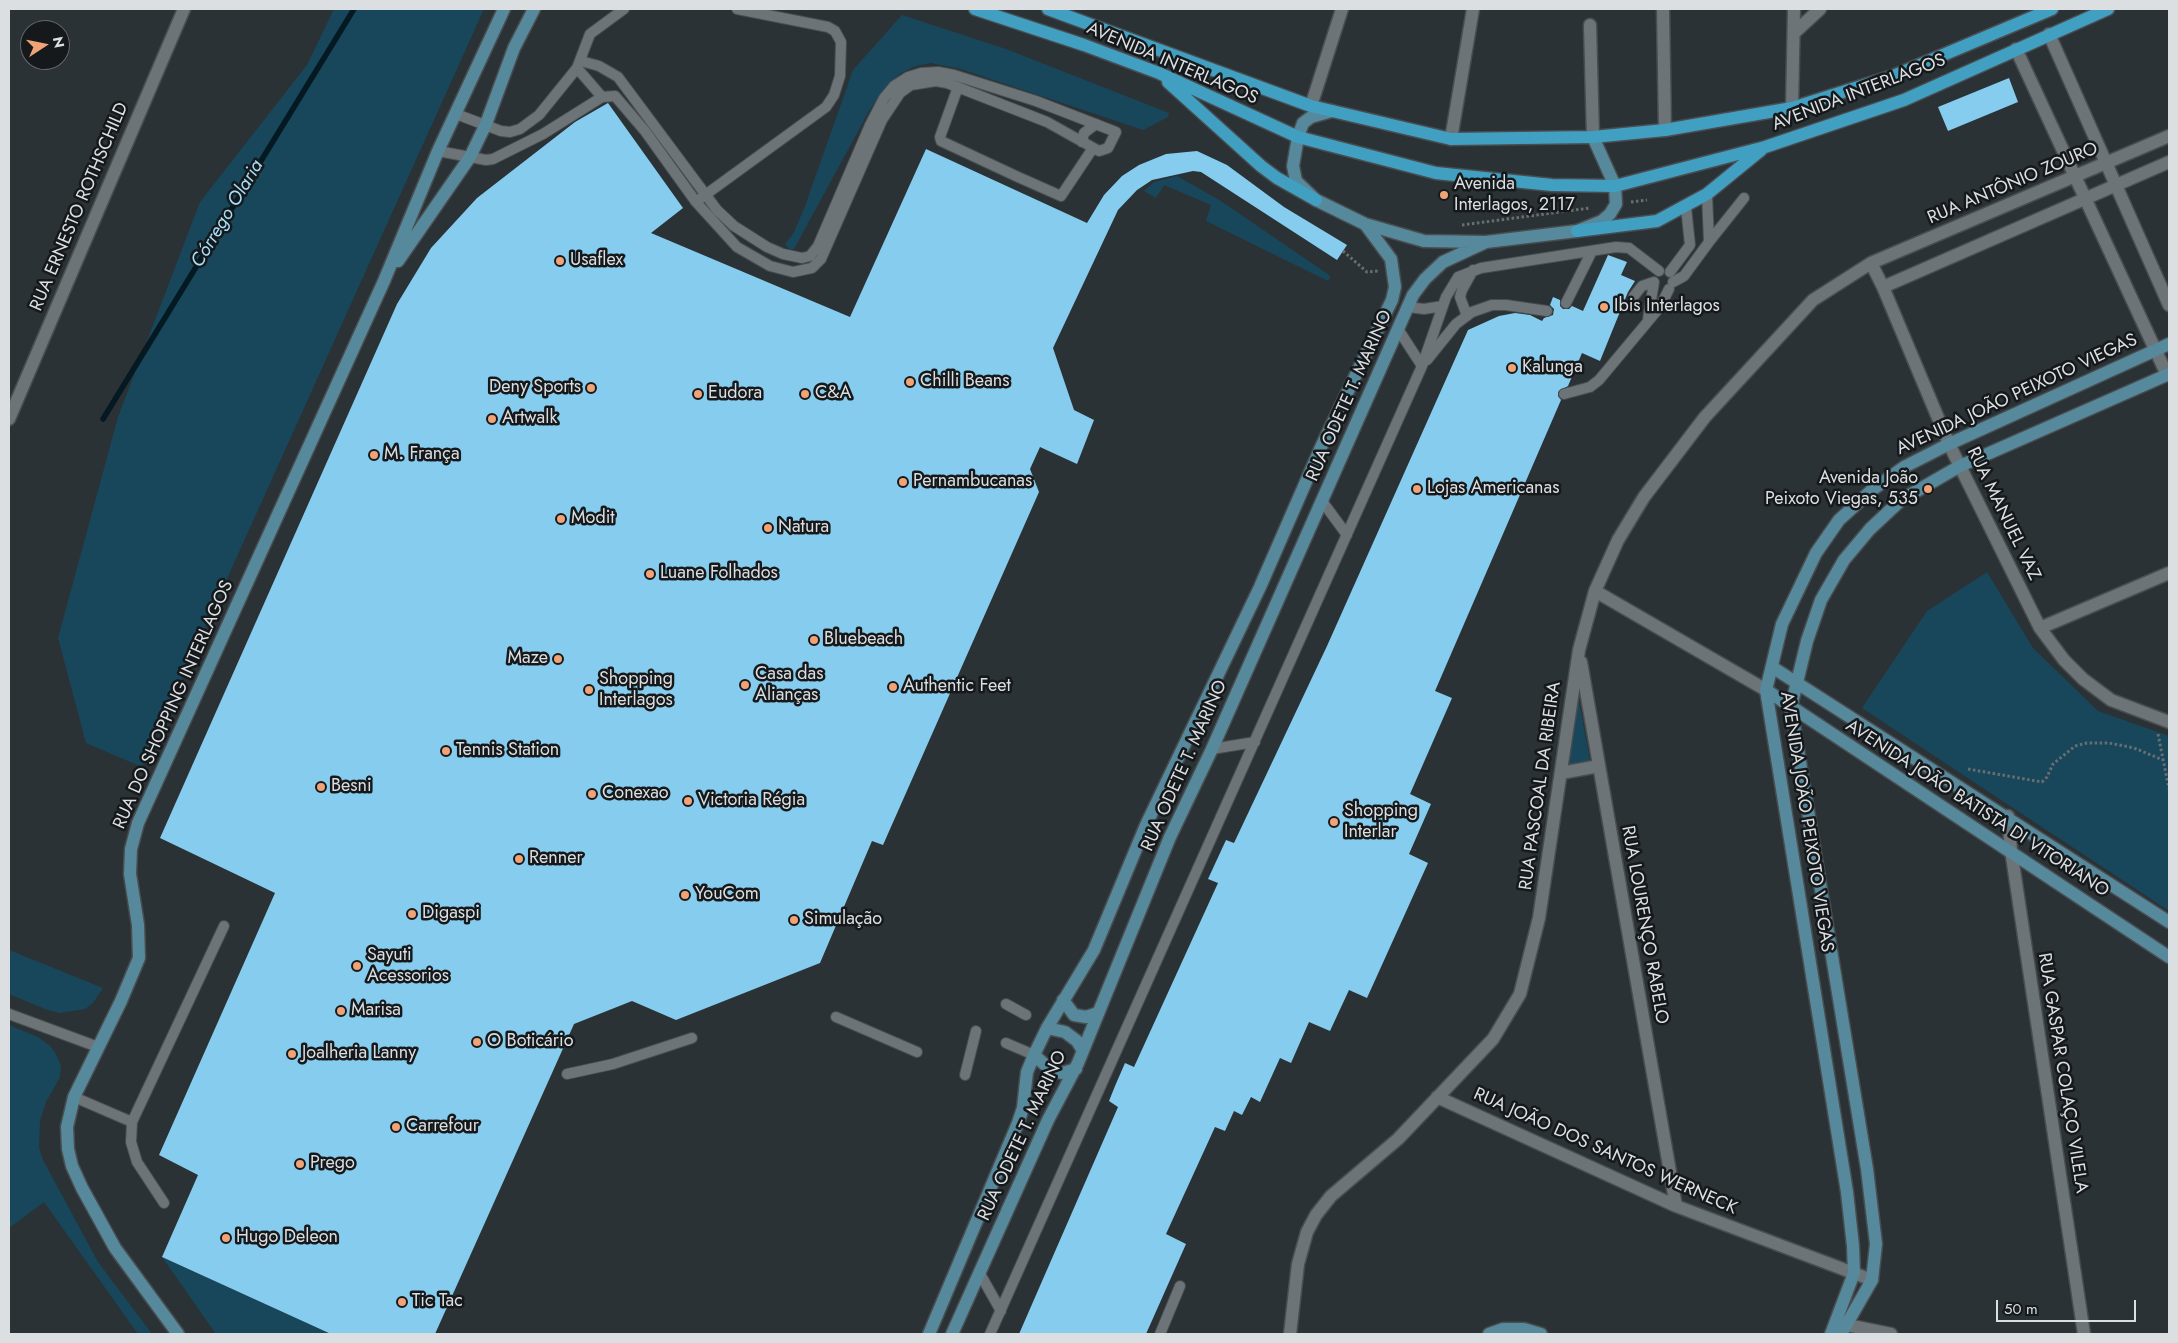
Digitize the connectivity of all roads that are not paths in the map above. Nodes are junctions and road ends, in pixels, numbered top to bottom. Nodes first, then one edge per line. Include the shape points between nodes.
1 (184, 9) edge
2 (504, 9) edge
3 (534, 9) edge
4 (624, 9) edge
5 (737, 9) edge
6 (975, 9) edge
7 (1048, 9) edge
8 (1342, 9) edge
9 (1473, 9) edge
10 (1663, 9) edge
11 (1794, 9) edge
12 (1820, 9) edge
13 (2052, 9) edge
14 (2108, 9) edge
15 (1590, 25) dead end
16 (1794, 33) junction
17 (2049, 34) junction
18 (2016, 49) junction
19 (579, 65) junction
20 (1159, 74) junction
21 (958, 87) junction
22 (602, 97) junction
23 (1311, 106) junction
24 (1792, 108) junction
25 (1332, 111) junction
26 (456, 114) junction
27 (486, 124) junction
28 (1096, 124) junction
29 (1666, 130) junction
30 (2169, 136) edge
31 (1298, 137) junction
32 (1593, 137) junction
33 (1452, 139) junction
34 (1082, 142) junction
35 (1765, 147) junction
36 (1093, 148) junction
37 (438, 151) junction
38 (470, 157) junction
39 (2169, 162) edge
40 (2107, 163) junction
41 (2077, 177) junction
42 (1615, 186) junction
43 (2117, 186) junction
44 (1707, 194) junction
45 (706, 195) junction
46 (1744, 198) dead end
47 (2087, 198) junction
48 (1316, 200) junction
49 (696, 202) junction
50 (1686, 207) junction
51 (1365, 224) junction
52 (1577, 231) junction
53 (1486, 242) junction
54 (1709, 242) junction
55 (816, 248) junction
56 (1592, 251) junction
57 (820, 259) junction
58 (1871, 264) junction
59 (1473, 270) junction
60 (1659, 271) junction
61 (1670, 272) junction
62 (384, 281) junction
63 (1654, 282) junction
64 (1671, 285) junction
65 (1883, 287) junction
66 (1634, 296) dead end
67 (1566, 303) dead end
68 (2169, 305) edge
69 (1443, 306) junction
70 (1408, 307) junction
71 (1547, 311) dead end
72 (1467, 316) junction
73 (1648, 319) junction
74 (1398, 329) junction
75 (2169, 344) edge
76 (2156, 349) junction
77 (1422, 366) junction
78 (2168, 374) edge
79 (1564, 394) dead end
80 (9, 417) edge
81 (1949, 444) junction
82 (1960, 466) junction
83 (1322, 501) junction
84 (1347, 535) junction
85 (2169, 573) edge
86 (1595, 591) junction
87 (2040, 628) junction
88 (1579, 650) junction
89 (1772, 667) junction
90 (1796, 683) junction
91 (1766, 690) junction
92 (1791, 707) junction
93 (2169, 722) edge
94 (1255, 742) junction
95 (1212, 749) junction
96 (1599, 766) junction
97 (1560, 773) junction
98 (2008, 816) junction
99 (2011, 850) junction
100 (2169, 922) edge
101 (224, 926) dead end
102 (2169, 957) edge
103 (1063, 1000) junction
104 (1006, 1004) dead end
105 (1098, 1013) junction
106 (9, 1014) edge
107 (1026, 1015) dead end
108 (836, 1017) dead end
109 (1047, 1028) junction
110 (976, 1031) dead end
111 (692, 1038) dead end
112 (1006, 1044) dead end
113 (98, 1047) junction
114 (1083, 1051) junction
115 (917, 1052) dead end
116 (1034, 1055) junction
117 (1076, 1069) junction
118 (567, 1074) dead end
119 (965, 1075) dead end
120 (74, 1097) junction
121 (1438, 1097) junction
122 (132, 1122) junction
123 (164, 1203) dead end
124 (1676, 1206) junction
125 (979, 1272) junction
126 (1854, 1273) junction
127 (1872, 1280) junction
128 (1180, 1286) dead end
129 (1001, 1311) junction
130 (1844, 1330) edge
131 (178, 1334) edge
132 (929, 1334) edge
133 (952, 1334) edge
134 (990, 1334) edge
135 (1160, 1334) edge
136 (1290, 1334) edge
137 (1489, 1334) edge
138 (1541, 1334) edge
139 (1831, 1334) edge
140 (1891, 1334) edge
141 (2084, 1334) edge

1 - 80 street, RUA ERNESTO ROTHSCHILD
2 - 26 street, RUA DO SHOPPING INTERLAGOS
3 - 27 street, RUA DO SHOPPING INTERLAGOS via 514,48
4 - 19 lane via 590,34
5 - 45 lane via 835,31 842,42 840,76 826,107
6 - 20 main road, AVENIDA INTERLAGOS
7 - 23 main road, AVENIDA INTERLAGOS
8 - 23 street
9 - 33 street
10 - 29 street
11 - 16 street
12 - 16 street
13 - 24 main road, AVENIDA INTERLAGOS via 1893,76
14 - 17 main road, AVENIDA INTERLAGOS
15 - 32 street
16 - 24 street
17 - 18 main road, AVENIDA INTERLAGOS
17 - 40 street
18 - 35 main road, AVENIDA INTERLAGOS via 1904,100
18 - 41 street
19 - 22 lane
19 - 27 lane via 539,115 520,129 510,132
19 - 45 lane via 600,66 618,77
20 - 31 main road, AVENIDA INTERLAGOS
20 - 48 main road via 1261,166
21 - 34 lane via 1047,122
21 - 36 lane via 941,141 1061,196
21 - 57 lane via 936,81 924,82 911,85 895,99 882,120
22 - 38 lane via 500,157 486,160
22 - 49 lane via 612,95 620,98
23 - 25 main road, AVENIDA INTERLAGOS
24 - 29 main road, AVENIDA INTERLAGOS
25 - 31 street via 1308,119
25 - 33 main road, AVENIDA INTERLAGOS
26 - 27 lane
26 - 37 street, RUA DO SHOPPING INTERLAGOS
27 - 38 street, RUA DO SHOPPING INTERLAGOS
28 - 34 lane via 1087,130
28 - 36 lane via 1116,132 1104,151
28 - 55 lane via 954,75 938,72 908,77 894,86 881,105
29 - 32 main road, AVENIDA INTERLAGOS
30 - 40 street, RUA ANTÔNIO ZOURO
31 - 42 main road, AVENIDA INTERLAGOS via 1436,173 1552,185
31 - 48 street via 1293,173 1296,181
32 - 33 main road, AVENIDA INTERLAGOS
32 - 42 street
34 - 36 lane
35 - 42 main road, AVENIDA INTERLAGOS
35 - 44 main road
37 - 38 lane
37 - 62 street, RUA DO SHOPPING INTERLAGOS
38 - 62 street, RUA DO SHOPPING INTERLAGOS
39 - 43 street
40 - 41 street, RUA ANTÔNIO ZOURO
40 - 43 street
41 - 47 street
41 - 58 street, RUA ANTÔNIO ZOURO
42 - 52 street via 1616,204 1610,214 1602,221
43 - 47 street
43 - 68 street
44 - 50 main road
44 - 54 lane
45 - 49 lane
45 - 55 lane via 734,226 768,247 802,258 810,256
46 - 54 lane
47 - 65 street
47 - 76 street
48 - 51 street
49 - 57 lane via 737,247 770,266 784,271 799,271 812,268
50 - 52 main road via 1642,225
50 - 61 lane via 1690,244
51 - 53 street via 1424,241
51 - 103 street, RUA ODETE T. MARINO via 1391,259 1395,287 1392,300 1146,825 1094,950
52 - 53 street
53 - 70 street, RUA ODETE T. MARINO via 1443,262 1422,282
54 - 64 lane via 1684,276
55 - 57 lane
56 - 59 lane
56 - 60 lane via 1628,248
56 - 67 lane
58 - 65 street, RUA MANUEL VAZ
58 - 86 street, RUA PASCOAL DA RIBEIRA via 1812,300 1706,417 1644,497 1618,540
59 - 69 lane via 1458,277
59 - 72 lane via 1460,297
60 - 61 lane
60 - 63 lane
61 - 64 lane
62 - 113 street, RUA DO SHOPPING INTERLAGOS via 138,823 130,874 138,925 139,958
63 - 64 lane via 1661,289
63 - 66 lane via 1642,286
63 - 73 lane
64 - 73 lane via 1660,306
65 - 81 street, RUA MANUEL VAZ
69 - 70 lane
69 - 77 lane
70 - 74 street, RUA ODETE T. MARINO
71 - 72 lane via 1492,305
72 - 77 lane via 1456,324
73 - 79 lane via 1599,380 1590,387
74 - 77 lane
74 - 83 street, RUA ODETE T. MARINO
75 - 76 street, AVENIDA JOÃO PEIXOTO VIEGAS
76 - 78 street
76 - 81 street, AVENIDA JOÃO PEIXOTO VIEGAS
77 - 84 lane
78 - 82 street, AVENIDA JOÃO PEIXOTO VIEGAS
81 - 82 street, RUA MANUEL VAZ
81 - 89 street, AVENIDA JOÃO PEIXOTO VIEGAS via 1904,466 1839,520 1797,589 1782,624
82 - 87 street, RUA MANUEL VAZ
82 - 90 street, AVENIDA JOÃO PEIXOTO VIEGAS via 1900,500 1844,560 1821,600
83 - 84 lane
83 - 95 street, RUA ODETE T. MARINO
84 - 94 lane
85 - 87 street
86 - 88 street, RUA PASCOAL DA RIBEIRA
86 - 91 street
87 - 93 street, RUA MANUEL VAZ via 2064,660 2111,700
88 - 96 street, RUA LOURENÇO RABELO
88 - 97 street, RUA PASCOAL DA RIBEIRA
89 - 90 street, AVENIDA JOÃO BATISTA DI VITORIANO
89 - 91 street, AVENIDA JOÃO PEIXOTO VIEGAS
90 - 92 street, AVENIDA JOÃO PEIXOTO VIEGAS
90 - 98 street, AVENIDA JOÃO BATISTA DI VITORIANO
91 - 92 street, AVENIDA JOÃO BATISTA DI VITORIANO
91 - 126 street, AVENIDA JOÃO PEIXOTO VIEGAS via 1847,1192
92 - 99 street, AVENIDA JOÃO BATISTA DI VITORIANO
92 - 127 street, AVENIDA JOÃO PEIXOTO VIEGAS via 1867,1169 1876,1244
94 - 95 lane
94 - 129 lane
95 - 105 street, RUA ODETE T. MARINO via 1170,837
96 - 97 street
96 - 124 street, RUA LOURENÇO RABELO
97 - 121 street, RUA PASCOAL DA RIBEIRA via 1540,918 1520,994 1493,1039
98 - 99 street, RUA GASPAR COLAÇO VILELA
98 - 100 street, AVENIDA JOÃO BATISTA DI VITORIANO
99 - 102 street, AVENIDA JOÃO BATISTA DI VITORIANO
99 - 141 street, RUA GASPAR COLAÇO VILELA
101 - 122 lane
103 - 105 street via 1074,1015 1086,1017
103 - 109 street, RUA ODETE T. MARINO
104 - 107 lane
105 - 114 street, RUA ODETE T. MARINO
106 - 113 lane
108 - 115 lane
109 - 114 street via 1065,1032 1077,1041
109 - 116 street, RUA ODETE T. MARINO
110 - 119 lane
111 - 118 lane via 613,1064
112 - 116 lane
113 - 120 street, RUA DO SHOPPING INTERLAGOS
114 - 117 street, RUA ODETE T. MARINO
116 - 117 street via 1052,1071 1063,1073
116 - 132 street, RUA ODETE T. MARINO via 1027,1072 1018,1122
117 - 125 street, RUA ODETE T. MARINO via 1048,1120
120 - 122 lane
120 - 131 street, RUA DO SHOPPING INTERLAGOS via 66,1127 72,1166 115,1248
121 - 124 street, RUA JOÃO DOS SANTOS WERNECK
121 - 136 street, RUA PASCOAL DA RIBEIRA via 1398,1139 1330,1196 1316,1215 1307,1232 1298,1264
122 - 123 lane via 131,1142 137,1162
124 - 126 street, RUA JOÃO DOS SANTOS WERNECK
125 - 129 lane
125 - 133 street, RUA ODETE T. MARINO
126 - 127 street, RUA JOÃO DOS SANTOS WERNECK
126 - 139 street, AVENIDA JOÃO PEIXOTO VIEGAS
127 - 130 street, AVENIDA JOÃO PEIXOTO VIEGAS
128 - 135 lane
129 - 134 lane
130 - 140 street
137 - 138 street via 1524,1329

